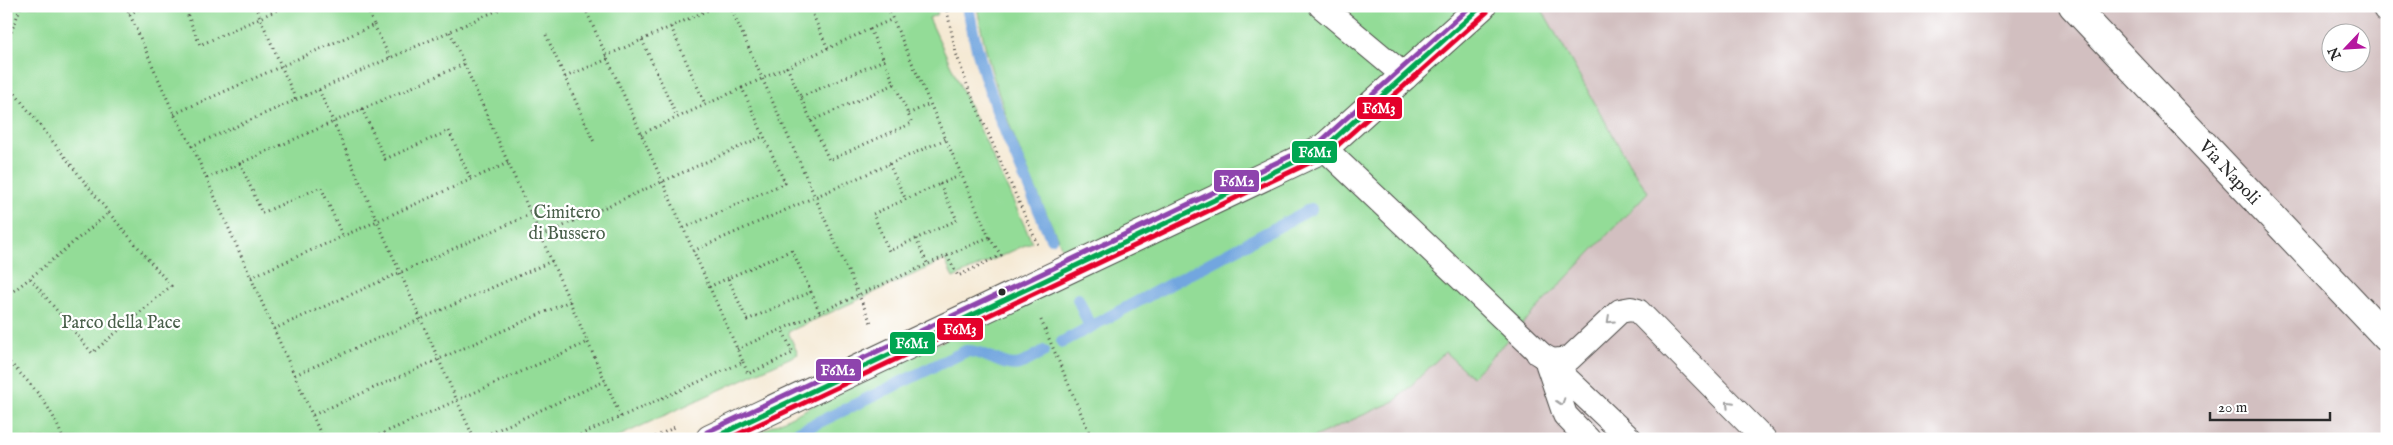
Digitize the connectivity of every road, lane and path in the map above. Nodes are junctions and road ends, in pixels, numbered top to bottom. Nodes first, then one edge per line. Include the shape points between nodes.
1 (21, 6) edge
2 (126, 6) edge
3 (145, 6) edge
4 (184, 6) edge
5 (255, 6) edge
6 (286, 6) edge
7 (366, 6) edge
8 (507, 6) edge
9 (584, 6) edge
10 (717, 6) edge
11 (730, 6) edge
12 (809, 6) edge
13 (887, 6) edge
14 (946, 6) edge
15 (1321, 6) edge
16 (1482, 6) edge
17 (2073, 6) edge
18 (129, 14) junction
19 (260, 18) junction
20 (893, 19) junction
21 (374, 25) junction
22 (671, 26) junction
23 (870, 29) junction
24 (450, 32) junction
25 (546, 35) dead end
26 (642, 40) junction
27 (6, 46) edge
28 (828, 48) junction
29 (607, 57) junction
30 (390, 58) junction
31 (884, 60) junction
32 (464, 64) junction
33 (281, 66) junction
34 (787, 67) junction
35 (1406, 76) junction
36 (565, 77) junction
37 (762, 79) junction
38 (6, 82) edge
39 (895, 84) junction
40 (742, 88) junction
41 (319, 90) junction
42 (801, 97) junction
43 (296, 100) junction
44 (706, 104) junction
45 (930, 104) junction
46 (362, 109) junction
47 (174, 114) junction
48 (908, 114) junction
49 (677, 117) junction
50 (811, 120) junction
51 (333, 122) junction
52 (641, 134) junction
53 (764, 136) junction
54 (946, 139) junction
55 (594, 142) dead end
56 (192, 146) junction
57 (1324, 148) junction
58 (240, 163) junction
59 (508, 163) junction
60 (890, 164) junction
61 (962, 175) junction
62 (207, 178) junction
63 (471, 180) junction
64 (662, 182) junction
65 (940, 184) junction
66 (814, 197) junction
67 (906, 200) junction
68 (109, 212) junction
69 (531, 214) junction
70 (377, 221) junction
71 (684, 228) junction
72 (541, 236) junction
73 (343, 237) junction
74 (989, 237) junction
75 (916, 239) junction
76 (693, 251) junction
77 (947, 256) junction
78 (552, 261) junction
79 (928, 265) junction
80 (400, 273) junction
81 (251, 277) junction
82 (30, 278) junction
83 (728, 278) junction
84 (1053, 278) junction
85 (710, 287) junction
86 (810, 292) junction
87 (859, 295) junction
88 (6, 297) edge
89 (570, 301) junction
90 (820, 313) junction
91 (421, 319) junction
92 (274, 329) junction
93 (782, 329) junction
94 (2387, 338) edge
95 (588, 342) junction
96 (737, 349) junction
97 (1539, 355) junction
98 (886, 357) junction
99 (6, 359) edge
100 (438, 359) junction
101 (743, 362) junction
102 (295, 375) junction
103 (605, 381) junction
104 (457, 400) junction
105 (313, 415) junction
106 (621, 416) junction
107 (63, 439) edge
108 (323, 439) edge
109 (370, 439) edge
110 (475, 439) edge
111 (571, 439) edge
112 (710, 439) edge
113 (1092, 439) edge
114 (1588, 439) edge
115 (1630, 439) edge
116 (1764, 439) edge

1 - 27 path
2 - 18 path
3 - 18 path
4 - 19 path via 200,44
5 - 19 path
6 - 19 path
7 - 21 path
8 - 24 path
9 - 29 path
10 - 22 path
11 - 37 path
12 - 28 path
13 - 20 path
14 - 84 path via 956,54 969,90
15 - 35 lane
16 - 35 street
17 - 94 street, Via Napoli
18 - 47 path
19 - 33 path
20 - 23 path
20 - 45 path
21 - 30 path
21 - 33 path
22 - 26 path
22 - 44 path
23 - 28 path
23 - 31 path
24 - 30 path
24 - 32 path
25 - 36 path
26 - 29 path
26 - 49 path
28 - 34 path
29 - 36 path
29 - 52 path
30 - 41 path
31 - 39 path
31 - 42 path
32 - 46 path
32 - 59 path
33 - 43 path
33 - 47 path
34 - 37 path
34 - 42 path
35 - 57 street
36 - 55 path
37 - 40 path
37 - 66 path
38 - 68 path
39 - 48 path
39 - 50 path
40 - 44 path
40 - 53 path
41 - 43 path
41 - 51 path
42 - 50 path
43 - 56 path
44 - 49 path
45 - 48 path
45 - 54 path
46 - 51 path
46 - 63 path via 385,160 449,131
47 - 56 path
48 - 50 path via 912,123 829,160
49 - 52 path
51 - 58 path
51 - 70 path
52 - 64 path
53 - 64 path
53 - 71 path via 785,183
54 - 60 path
54 - 61 path
56 - 62 path
57 - 84 street
57 - 97 lane
58 - 62 path
58 - 73 path via 262,213 321,187
59 - 63 path
59 - 69 path
60 - 66 path
60 - 67 path
61 - 65 path
61 - 74 path
62 - 81 path
63 - 70 path
64 - 71 path
64 - 72 path
65 - 67 path
65 - 75 path via 957,220
66 - 76 path
66 - 87 path
67 - 75 path via 873,214 890,251
68 - 82 path
68 - 82 path via 171,286 92,353
69 - 72 path
69 - 80 path
70 - 73 path
70 - 80 path
71 - 76 path
72 - 78 path
73 - 81 path
74 - 77 path
74 - 77 path via 1001,255 958,276
75 - 79 path
76 - 85 path
77 - 79 path
78 - 89 path
78 - 91 path
79 - 87 path
80 - 91 path
80 - 92 path
81 - 92 path
82 - 88 path
83 - 85 path
83 - 86 path via 747,320
83 - 86 path via 792,250
84 - 98 street
84 - 113 path via 1062,301 1038,313
85 - 96 path
86 - 90 path
87 - 90 path
87 - 98 path
89 - 95 path
89 - 100 path
90 - 93 path
91 - 100 path
91 - 102 path
92 - 102 path
93 - 96 path
93 - 101 path via 793,354 748,374
95 - 103 path
95 - 104 path
96 - 101 path
97 -> 114 lane via 1552,372 1565,415
97 - 115 lane
116 -> 97 lane via 1638,311 1627,309 1620,312 1566,360 1552,361
98 - 112 street
99 - 107 path via 46,402
100 - 104 path
100 - 105 path
101 - 106 path
102 - 105 path
103 - 106 path
103 - 110 path
104 - 109 path
104 - 110 path
105 - 108 path
106 - 111 path

